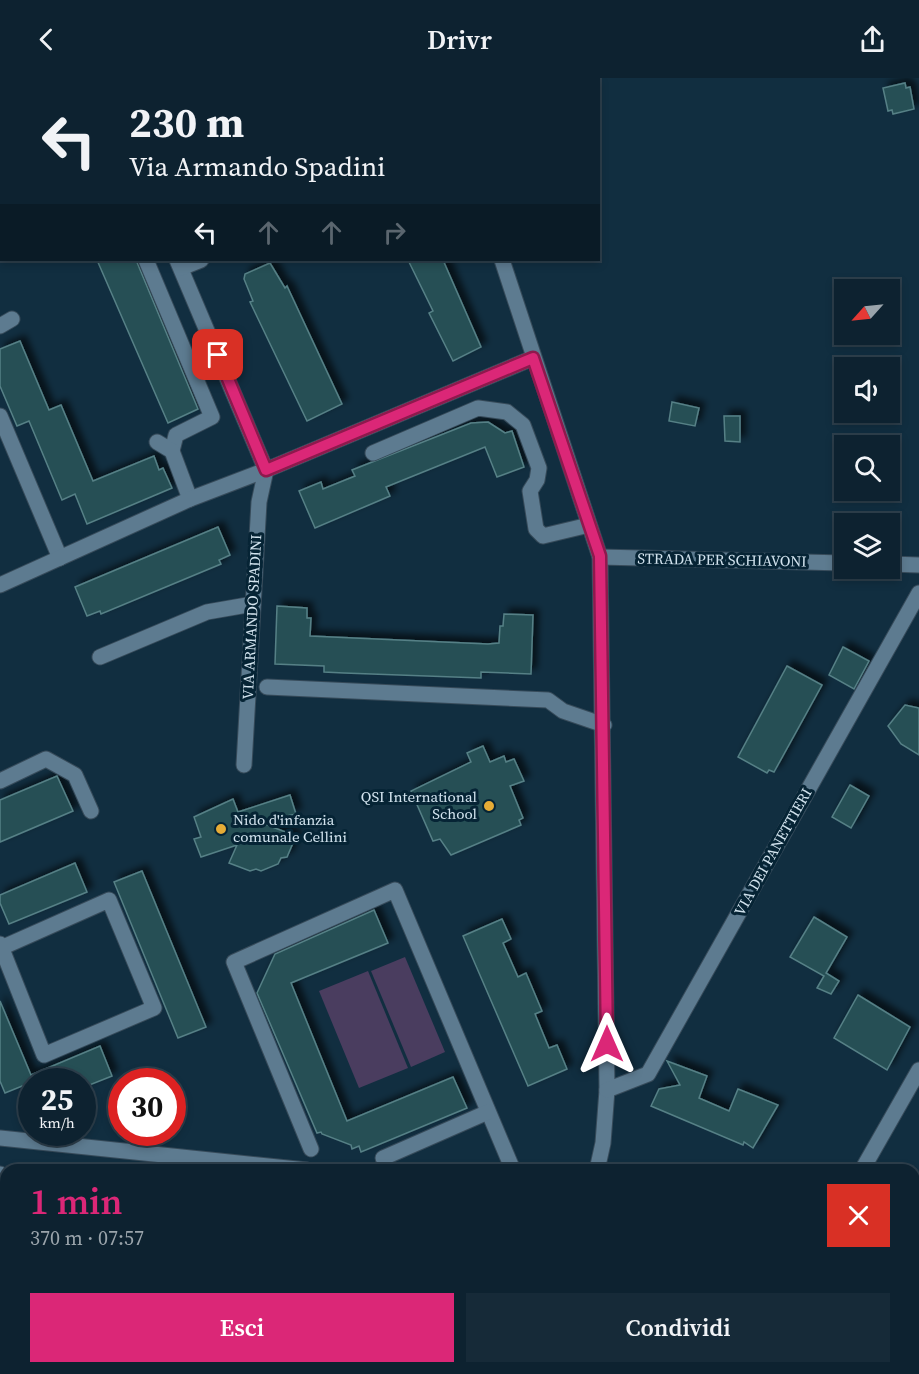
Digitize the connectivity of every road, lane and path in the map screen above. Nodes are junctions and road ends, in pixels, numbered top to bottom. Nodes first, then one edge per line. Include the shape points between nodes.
1 (146, 261) edge
2 (196, 261) edge
3 (502, 261) edge
4 (179, 264) edge
5 (533, 358) junction
6 (0, 416) edge
7 (157, 442) dead end
8 (172, 451) junction
9 (373, 453) dead end
10 (266, 470) junction
11 (190, 499) junction
12 (590, 525) junction
13 (600, 556) junction
14 (60, 558) junction
15 (834, 563) edge
16 (900, 564) edge
17 (919, 565) edge
18 (0, 585) edge
19 (919, 593) edge
20 (252, 604) junction
21 (100, 657) dead end
22 (267, 687) dead end
23 (603, 725) junction
24 (244, 765) dead end
25 (0, 781) edge
26 (91, 811) dead end
27 (1, 946) edge
28 (919, 1070) edge
29 (607, 1090) junction
30 (488, 1112) junction
31 (0, 1138) edge
32 (311, 1149) dead end
33 (383, 1158) dead end
34 (249, 1164) edge
35 (510, 1164) edge
36 (598, 1164) edge
37 (865, 1164) edge

1 - 8 street via 212,417 176,435
2 - 4 street
3 - 5 street
4 - 10 street
5 - 10 street
5 - 12 street
6 - 14 street
7 - 8 street
8 - 11 street
9 - 12 street via 478,408 507,412 523,425 539,468 530,491 537,529 543,536
10 - 11 street
10 - 20 street, VIA ARMANDO SPADINI via 259,501
11 - 14 street
12 - 13 street
13 - 15 street, STRADA PER SCHIAVONI
13 - 23 street
14 - 18 street
16 - 17 street
19 - 29 street, VIA DEI PANETTIERI via 648,1074
20 - 21 street via 207,612
20 - 24 street, VIA ARMANDO SPADINI
22 - 23 street via 548,700 563,711
23 - 29 street
25 - 26 street via 46,759 75,775
27 - 27 street via 44,1055 154,1008 109,900
28 - 37 street
29 - 36 street
30 - 32 street via 394,890 234,962
30 - 33 street
30 - 35 street
31 - 34 street

